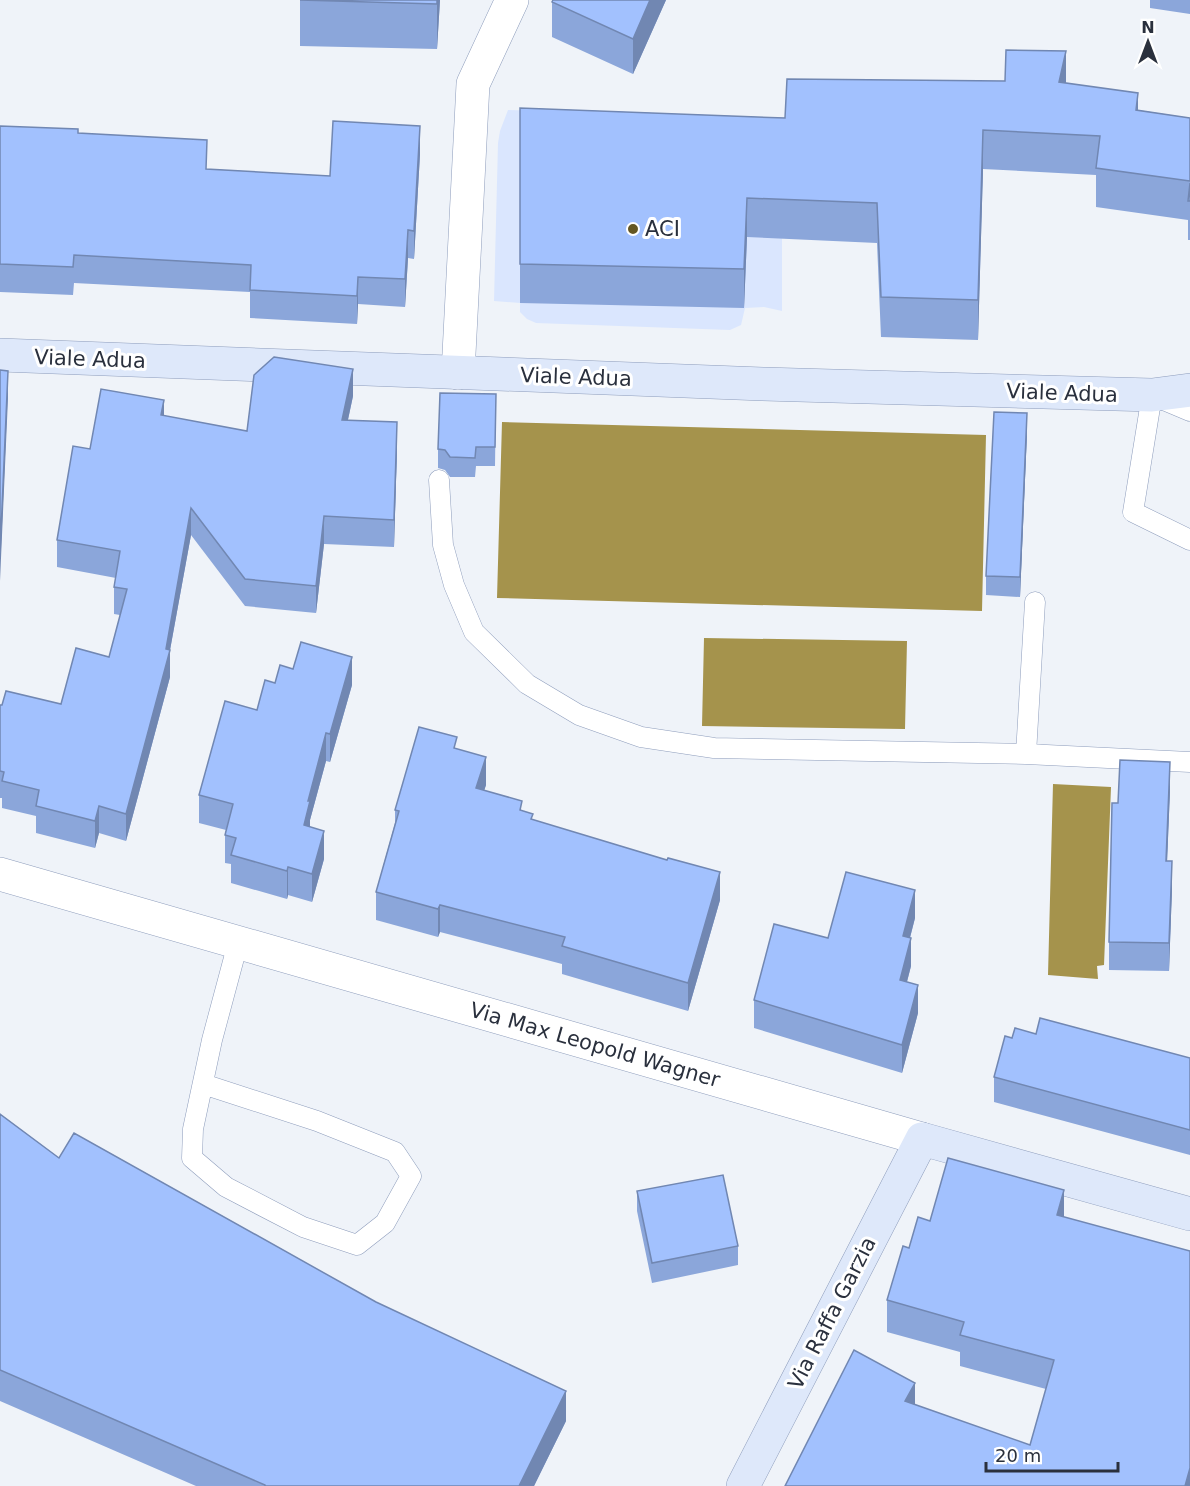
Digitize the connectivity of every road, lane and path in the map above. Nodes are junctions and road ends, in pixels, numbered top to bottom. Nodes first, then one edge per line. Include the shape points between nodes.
1 (512, 0) edge
2 (0, 355) edge
3 (458, 373) junction
4 (1190, 390) edge
5 (1152, 395) junction
6 (1190, 411) edge
7 (439, 480) dead end
8 (1190, 540) edge
9 (1035, 602) dead end
10 (1026, 754) junction
11 (1190, 762) edge
12 (0, 874) edge
13 (238, 943) junction
14 (203, 1084) junction
15 (922, 1139) junction
16 (1190, 1214) edge
17 (743, 1486) edge

1 - 3 street via 473,84
2 - 3 main road, Viale Adua
3 - 5 main road, Viale Adua
4 - 5 main road, Viale Adua
5 - 6 lane, Viale Adua
5 - 8 lane via 1133,512
7 - 10 lane via 443,545 454,585 474,632 527,684 579,715 640,738 714,748
9 - 10 lane
10 - 11 lane
12 - 13 street, Via Max Leopold Wagner
13 - 14 lane
13 - 15 street, Via Max Leopold Wagner
14 - 14 lane via 193,1129 192,1158 226,1187 303,1227 357,1245 385,1223 411,1176 395,1152 317,1121
15 - 16 main road, Via Max Leopold Wagner
15 - 17 main road, Via Raffa Garzia

